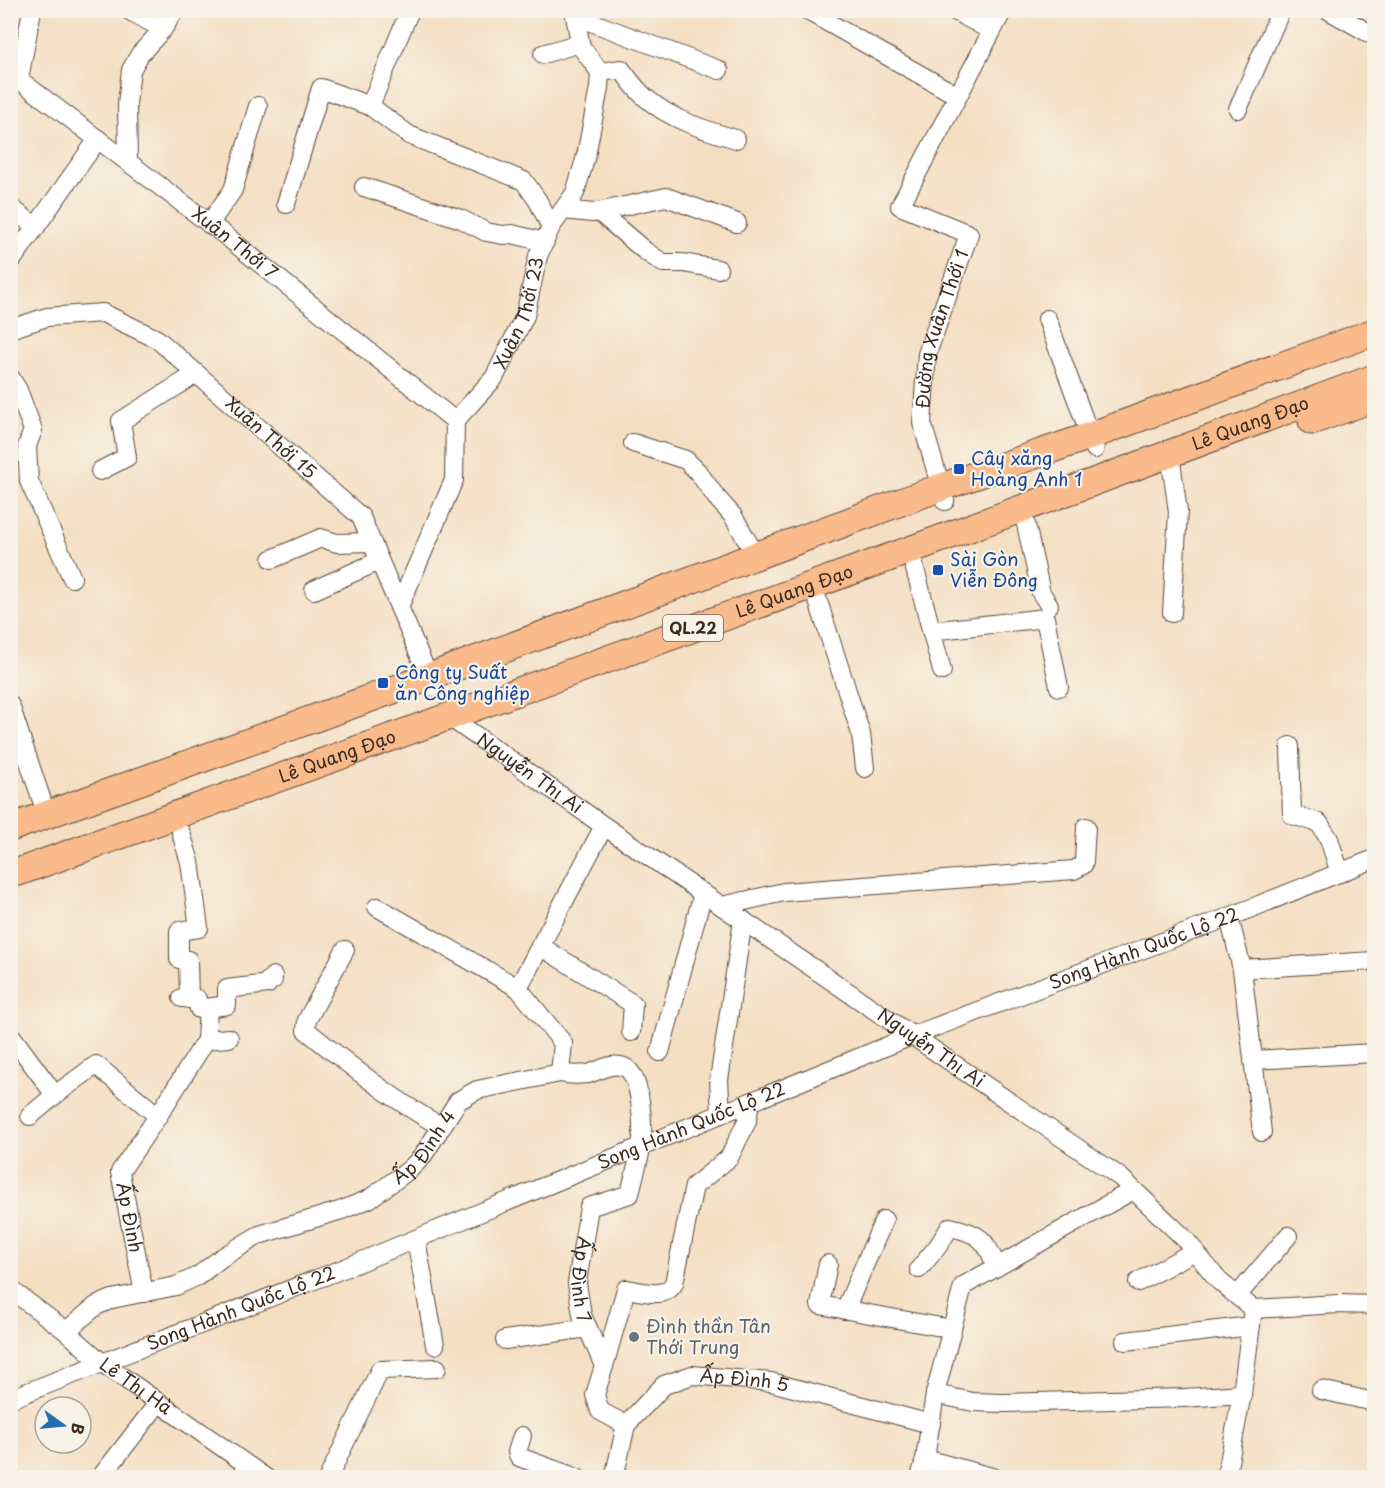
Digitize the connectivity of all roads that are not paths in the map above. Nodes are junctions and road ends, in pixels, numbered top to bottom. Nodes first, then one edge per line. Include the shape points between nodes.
1 (32, 10) edge
2 (128, 10) edge
3 (175, 10) edge
4 (410, 10) edge
5 (806, 10) edge
6 (953, 10) edge
7 (1003, 10) edge
8 (1281, 10) edge
9 (1328, 10) edge
10 (576, 13) edge
11 (163, 29) junction
12 (992, 31) junction
13 (1374, 36) edge
14 (580, 44) junction
15 (543, 54) dead end
16 (719, 69) dead end
17 (600, 72) junction
18 (15, 76) edge
19 (958, 96) junction
20 (258, 106) dead end
21 (370, 106) junction
22 (1238, 109) dead end
23 (98, 139) junction
24 (736, 139) dead end
25 (128, 161) junction
26 (364, 187) dead end
27 (286, 204) dead end
28 (10, 207) edge
29 (562, 210) junction
30 (598, 212) junction
31 (737, 223) dead end
32 (209, 224) junction
33 (36, 227) junction
34 (548, 234) junction
35 (10, 263) edge
36 (718, 269) dead end
37 (1047, 319) dead end
38 (10, 329) edge
39 (1374, 332) edge
40 (1374, 349) edge
41 (196, 374) junction
42 (10, 377) edge
43 (1374, 378) edge
44 (1374, 398) edge
45 (455, 421) junction
46 (633, 443) dead end
47 (1092, 443) junction
48 (1172, 463) junction
49 (100, 471) dead end
50 (942, 494) junction
51 (1026, 524) junction
52 (371, 542) junction
53 (756, 556) junction
54 (913, 557) junction
55 (272, 559) dead end
56 (380, 561) junction
57 (72, 578) dead end
58 (314, 590) dead end
59 (817, 598) junction
60 (1049, 605) dead end
61 (399, 607) junction
62 (1172, 612) dead end
63 (932, 631) junction
64 (942, 671) dead end
65 (431, 682) junction
66 (1059, 687) dead end
67 (10, 705) edge
68 (455, 722) junction
69 (1290, 746) dead end
70 (865, 768) dead end
71 (47, 816) junction
72 (604, 826) junction
73 (1086, 827) dead end
74 (10, 828) edge
75 (181, 832) junction
76 (10, 845) edge
77 (1374, 859) edge
78 (1340, 873) junction
79 (10, 875) edge
80 (10, 893) edge
81 (703, 893) junction
82 (722, 906) junction
83 (377, 907) dead end
84 (1229, 917) junction
85 (742, 920) junction
86 (540, 946) junction
87 (345, 950) dead end
88 (1374, 961) edge
89 (1242, 969) junction
90 (273, 976) dead end
91 (518, 988) junction
92 (208, 1008) junction
93 (631, 1032) dead end
94 (10, 1034) edge
95 (914, 1035) junction
96 (229, 1038) dead end
97 (206, 1040) junction
98 (660, 1052) dead end
99 (1374, 1053) edge
100 (1253, 1060) junction
101 (560, 1073) junction
102 (55, 1095) junction
103 (750, 1102) junction
104 (721, 1114) junction
105 (30, 1116) dead end
106 (158, 1116) junction
107 (442, 1126) junction
108 (1262, 1132) dead end
109 (642, 1147) junction
110 (1133, 1190) junction
111 (884, 1220) dead end
112 (1288, 1236) dead end
113 (416, 1239) junction
114 (1195, 1251) junction
115 (828, 1264) dead end
116 (996, 1267) junction
117 (919, 1269) dead end
118 (1138, 1282) dead end
119 (10, 1289) edge
120 (144, 1293) junction
121 (1237, 1296) junction
122 (1374, 1305) edge
123 (845, 1310) junction
124 (1252, 1318) junction
125 (588, 1328) junction
126 (952, 1329) junction
127 (66, 1331) junction
128 (505, 1340) dead end
129 (1125, 1341) dead end
130 (435, 1345) dead end
131 (101, 1362) junction
132 (604, 1366) junction
133 (437, 1368) dead end
134 (1321, 1390) dead end
135 (936, 1394) junction
136 (1242, 1394) junction
137 (10, 1399) edge
138 (159, 1402) junction
139 (1374, 1402) edge
140 (931, 1424) junction
141 (626, 1425) junction
142 (522, 1436) dead end
143 (925, 1459) junction
144 (100, 1478) edge
145 (266, 1478) edge
146 (328, 1478) edge
147 (577, 1478) edge
148 (614, 1478) edge
149 (920, 1478) edge
150 (995, 1478) edge
151 (1226, 1478) edge

1 - 18 street
2 - 11 street
3 - 11 street
4 - 21 street
5 - 19 street
6 - 12 street
7 - 12 street, Đường Xuân Thới 1
8 - 22 street
9 - 13 street
10 - 14 street
10 - 16 street
11 - 25 street via 131,70
12 - 19 street, Đường Xuân Thới 1
14 - 15 street
14 - 17 street
17 - 24 street via 621,69 645,97 667,112
17 - 29 street, Xuân Thới 23 via 586,156 575,192
18 - 23 street, Xuân Thới 7
19 - 50 street, Đường Xuân Thới 1 via 900,206 969,234 927,354 922,423
20 - 32 street via 233,190
21 - 27 street via 321,88
21 - 34 street via 409,135 524,181 538,201
23 - 25 street, Xuân Thới 7
23 - 33 street
25 - 32 street, Xuân Thới 7
26 - 34 street via 461,219 486,232
28 - 33 street
29 - 30 street
29 - 34 street, Xuân Thới 23
30 - 31 street via 666,197
30 - 36 street via 663,263
32 - 45 street, Xuân Thới 7
33 - 35 street
34 - 45 street, Xuân Thới 23 via 538,256 525,316 494,378
37 - 47 street
38 - 41 street, Xuân Thới 15 via 47,317 103,313 157,339
39 - 47 highway, Lê Quang Đạo / QL.22
40 - 47 highway, Lê Quang Đạo / QL.22
41 - 49 street via 121,421 127,457
41 - 52 street, Xuân Thới 15 via 361,517
42 - 57 street via 33,430 27,446 29,481
43 - 48 highway, Lê Quang Đạo / QL.22
44 - 48 highway, Lê Quang Đạo / QL.22
45 - 61 street via 454,480
46 - 53 street via 686,460 732,516
47 - 50 highway, Lê Quang Đạo / QL.22
48 - 51 highway, Lê Quang Đạo / QL.22
48 - 54 highway, Lê Quang Đạo / QL.22
48 - 62 street via 1178,512
50 - 53 highway, Lê Quang Đạo / QL.22
50 - 65 highway, Lê Quang Đạo / QL.22
51 - 54 highway, Lê Quang Đạo / QL.22
51 - 60 street via 1041,594
52 - 55 street via 337,543 321,537
52 - 56 street, Xuân Thới 15
53 - 65 highway, Lê Quang Đạo / QL.22
54 - 59 highway, Lê Quang Đạo / QL.22
54 - 63 street
54 - 68 highway, Lê Quang Đạo / QL.22
56 - 58 street
56 - 61 street, Xuân Thới 15
59 - 68 highway, Lê Quang Đạo / QL.22
59 - 70 street via 861,734
61 - 65 street, Xuân Thới 15
63 - 64 street
63 - 66 street via 1046,618
65 - 71 highway, Lê Quang Đạo / QL.22
65 - 76 highway, Lê Quang Đạo / QL.22
67 - 71 street
68 - 72 street, Nguyễn Thị Ai
68 - 75 highway, Lê Quang Đạo / QL.22
68 - 79 highway, Lê Quang Đạo / QL.22
69 - 78 street via 1292,815 1319,822
71 - 74 highway, Lê Quang Đạo / QL.22
72 - 81 street, Nguyễn Thị Ai
72 - 86 street
73 - 82 street via 1083,865 1074,870 784,892
75 - 80 highway, Lê Quang Đạo / QL.22
75 - 92 street via 190,862 199,928 179,931 179,959 188,960 185,998 197,999 200,1009
77 - 78 street, Song Hành Quốc Lộ 22
78 - 84 street, Song Hành Quốc Lộ 22
81 - 82 street, Nguyễn Thị Ai
81 - 98 street
82 - 85 street, Nguyễn Thị Ai
83 - 91 street
84 - 89 street
84 - 95 street, Song Hành Quốc Lộ 22
85 - 95 street, Nguyễn Thị Ai
85 - 104 street via 720,1080
86 - 91 street
86 - 93 street via 633,1004
87 - 107 street via 307,1020 306,1030 368,1078
88 - 89 street
89 - 100 street
90 - 92 street via 268,984 227,989 227,1005
91 - 101 street via 562,1043
92 - 97 street
94 - 102 street
95 - 103 street, Song Hành Quốc Lộ 22
95 - 110 street, Nguyễn Thị Ai via 1120,1177
96 - 97 street
97 - 106 street, Ấp Đình
99 - 100 street
100 - 108 street
101 - 107 street, Ấp Đình 4 via 477,1090 458,1101
101 - 109 street, Ấp Đình 4 via 576,1075 613,1066 623,1066 632,1072 639,1094
102 - 105 street
102 - 106 street via 96,1065
103 - 104 street, Song Hành Quốc Lộ 22
103 - 132 street via 747,1121 729,1158 694,1186 674,1283 663,1293 626,1288
104 - 109 street, Song Hành Quốc Lộ 22
106 - 120 street, Ấp Đình via 120,1172
107 - 120 street, Ấp Đình 4 via 422,1157 369,1199 259,1235 198,1276
109 - 113 street, Song Hành Quốc Lộ 22
109 - 125 street, Ấp Đình 7 via 630,1194 590,1207 577,1283
110 - 114 street, Nguyễn Thị Ai
110 - 116 street
111 - 123 street
112 - 121 street
113 - 130 street
113 - 131 street, Song Hành Quốc Lộ 22
114 - 118 street
114 - 121 street, Nguyễn Thị Ai
115 - 123 street via 820,1305
116 - 117 street via 990,1248 970,1231 950,1227
116 - 126 street via 963,1286
119 - 127 street, Lê Thị Hà
120 - 127 street, Ấp Đình 4 via 96,1306
121 - 124 street, Nguyễn Thị Ai
122 - 124 street via 1338,1304
123 - 126 street
124 - 129 street
124 - 136 street
125 - 128 street
125 - 132 street, Ấp Đình 7
126 - 135 street
127 - 131 street, Lê Thị Hà
131 - 137 street, Song Hành Quốc Lộ 22
131 - 138 street, Lê Thị Hà
132 - 141 street via 595,1395 600,1411
133 - 146 street via 381,1370
134 - 139 street
135 - 136 street via 973,1402 1003,1403
135 - 140 street
136 - 151 street
138 - 144 street
138 - 145 street, Lê Thị Hà
140 - 141 street, Ấp Đình 5 via 771,1382 693,1375 664,1385
140 - 143 street
141 - 148 street
142 - 147 street via 519,1457
143 - 149 street
143 - 150 street

